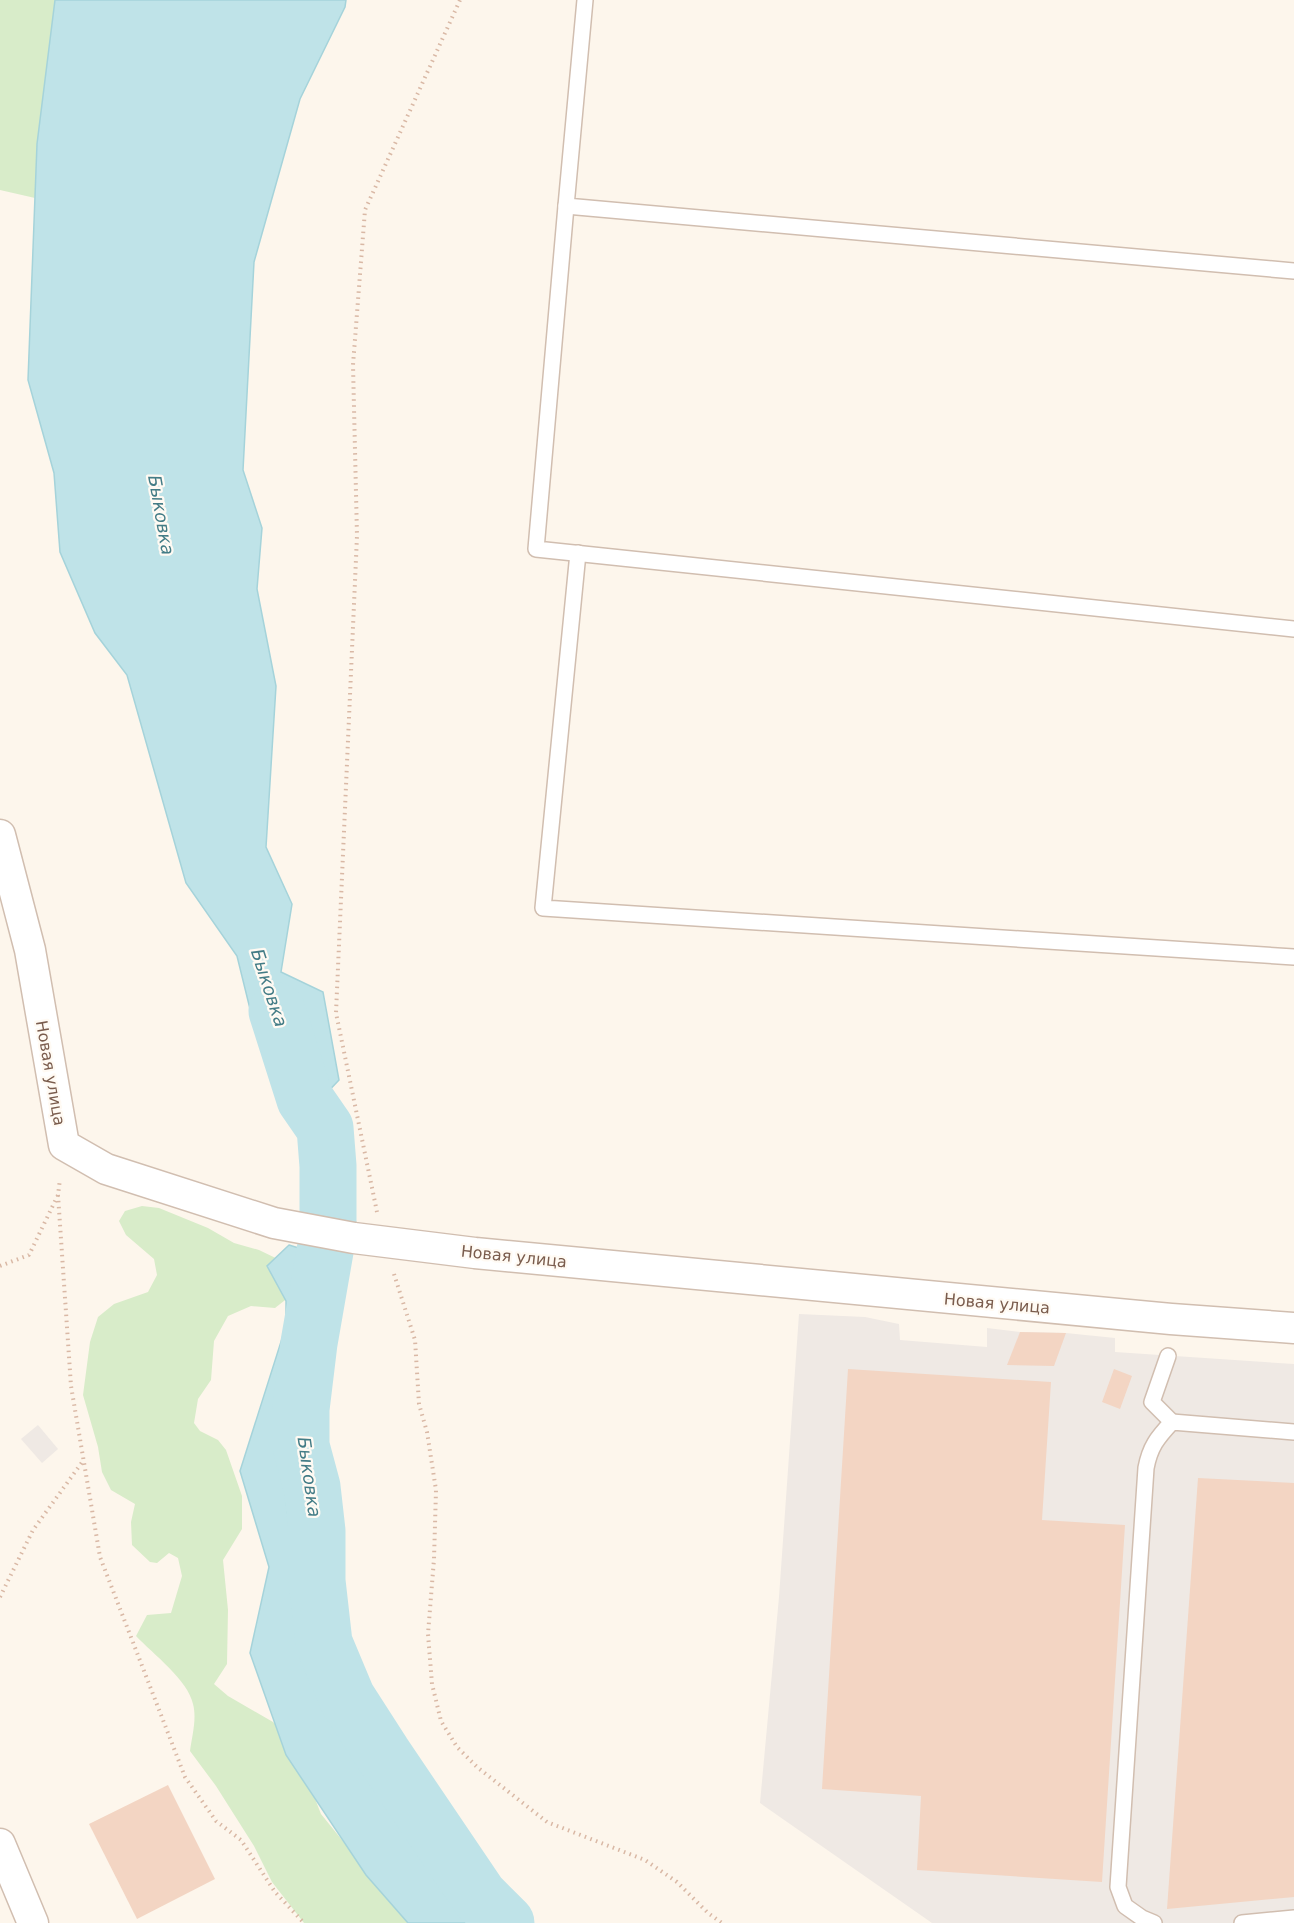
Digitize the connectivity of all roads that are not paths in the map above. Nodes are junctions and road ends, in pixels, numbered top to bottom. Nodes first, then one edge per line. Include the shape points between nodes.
1 (585, 0) edge
2 (566, 206) junction
3 (1294, 271) edge
4 (578, 553) junction
5 (1294, 629) edge
6 (0, 835) edge
7 (1294, 957) edge
8 (1294, 1328) edge
9 (1168, 1356) dead end
10 (1172, 1422) junction
11 (1294, 1432) edge
12 (0, 1844) edge
13 (1294, 1918) edge
14 (33, 1923) edge
15 (1154, 1923) edge
16 (1242, 1923) edge

1 - 2 lane
2 - 3 lane
2 - 4 lane via 536,549
4 - 5 lane
4 - 7 lane via 543,908
6 - 8 street, Новая улица via 30,950 64,1145 106,1169 274,1224 369,1239 475,1253
9 - 10 lane via 1152,1402
10 - 11 lane
10 - 15 lane via 1149,1451 1146,1468 1118,1887 1125,1906
12 - 14 street
13 - 16 lane

